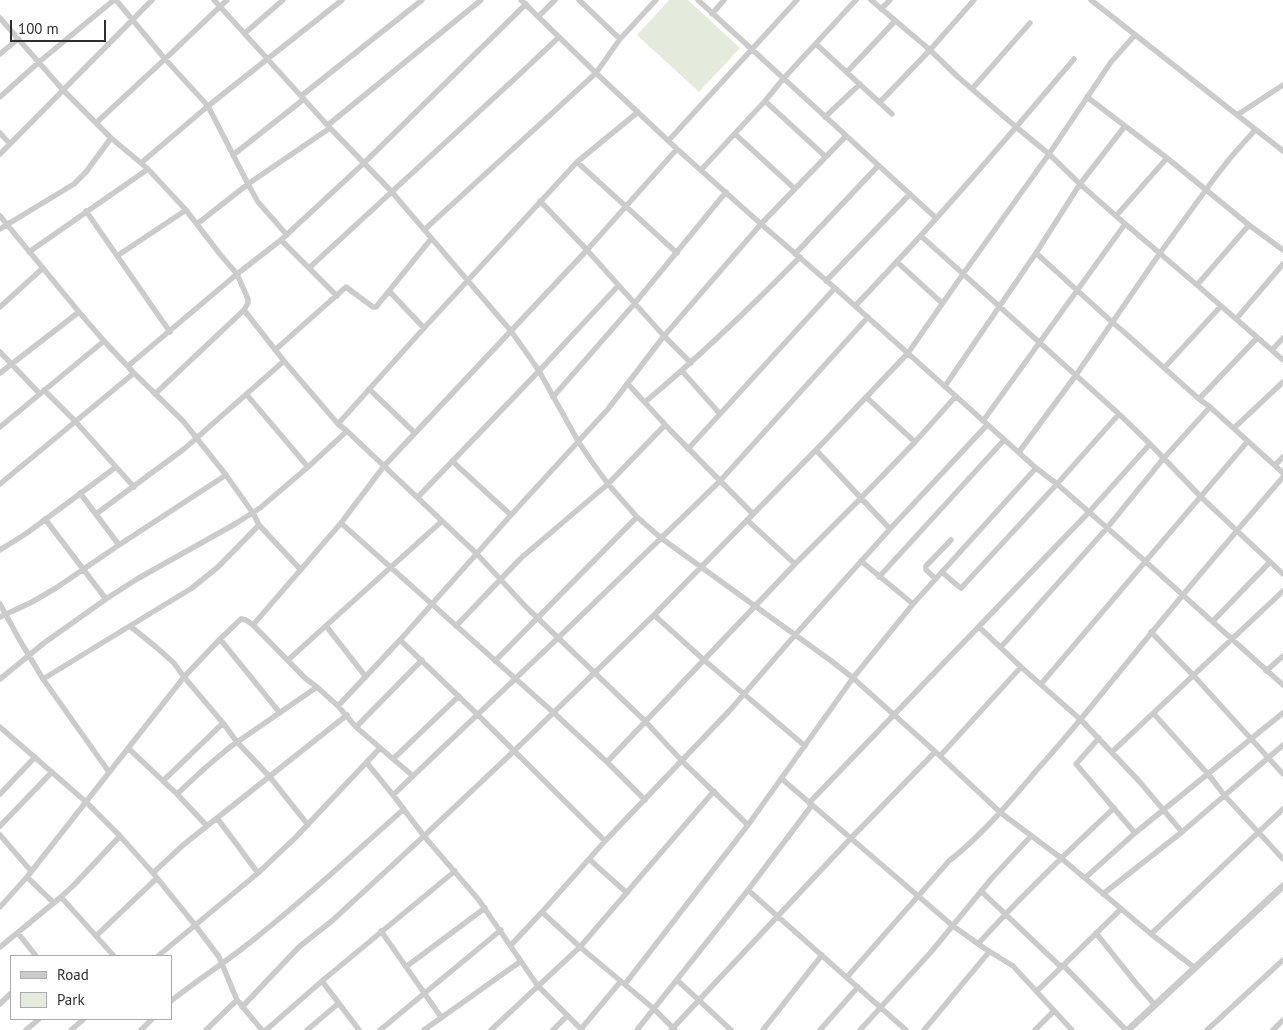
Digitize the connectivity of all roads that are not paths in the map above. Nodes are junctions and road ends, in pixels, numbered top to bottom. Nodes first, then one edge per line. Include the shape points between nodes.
1 (115, 0) edge
2 (152, 0) edge
3 (214, 0) edge
4 (226, 0) edge
5 (283, 0) edge
6 (342, 0) edge
7 (422, 0) edge
8 (555, 0) edge
9 (579, 0) edge
10 (698, 0) edge
11 (724, 0) edge
12 (797, 0) edge
13 (856, 0) edge
14 (871, 0) edge
15 (890, 0) edge
16 (974, 0) edge
17 (1091, 0) edge
18 (479, 1) edge
19 (652, 1) edge
20 (524, 2) edge
21 (220, 6) junction
22 (881, 9) junction
23 (712, 14) junction
24 (539, 16) junction
25 (0, 18) edge
26 (132, 20) junction
27 (895, 21) junction
28 (1030, 23) dead end
29 (245, 33) junction
30 (1135, 35) junction
31 (559, 37) junction
32 (18, 39) junction
33 (620, 39) junction
34 (816, 44) junction
35 (751, 49) junction
36 (930, 50) junction
37 (0, 54) edge
38 (165, 59) junction
39 (268, 59) junction
40 (1074, 59) dead end
41 (39, 62) junction
42 (847, 72) junction
43 (596, 73) junction
44 (783, 79) junction
45 (860, 84) junction
46 (1283, 85) edge
47 (64, 90) junction
48 (972, 90) junction
49 (0, 97) edge
50 (302, 97) junction
51 (1088, 97) junction
52 (765, 101) junction
53 (880, 102) junction
54 (208, 106) junction
55 (638, 112) junction
56 (892, 114) dead end
57 (1237, 115) junction
58 (825, 117) junction
59 (96, 123) junction
60 (329, 126) junction
61 (1125, 126) junction
62 (1016, 128) junction
63 (1256, 130) junction
64 (0, 133) edge
65 (735, 134) junction
66 (846, 136) junction
67 (111, 138) junction
68 (669, 140) junction
69 (10, 144) junction
70 (677, 148) junction
71 (1283, 152) edge
72 (0, 154) edge
73 (1050, 154) junction
74 (233, 155) junction
75 (826, 157) junction
76 (1167, 158) junction
77 (578, 162) junction
78 (141, 163) junction
79 (364, 163) junction
80 (878, 166) junction
81 (148, 169) junction
82 (701, 170) junction
83 (248, 184) junction
84 (1080, 184) junction
85 (795, 189) junction
86 (391, 191) junction
87 (1206, 191) junction
88 (726, 192) junction
89 (910, 194) junction
90 (540, 201) junction
91 (626, 207) junction
92 (186, 210) junction
93 (86, 211) junction
94 (0, 216) edge
95 (1116, 216) junction
96 (936, 218) junction
97 (6, 224) junction
98 (197, 224) junction
99 (761, 224) junction
100 (1125, 224) junction
101 (1249, 225) junction
102 (0, 229) edge
103 (424, 230) junction
104 (286, 235) junction
105 (920, 236) junction
106 (431, 239) junction
107 (281, 240) junction
108 (587, 250) junction
109 (1283, 250) edge
110 (29, 252) junction
111 (677, 253) junction
112 (1036, 253) junction
113 (1160, 253) junction
114 (117, 256) junction
115 (797, 256) junction
116 (897, 262) junction
117 (1283, 264) edge
118 (43, 268) junction
119 (309, 268) junction
120 (237, 274) junction
121 (963, 274) junction
122 (468, 281) junction
123 (826, 281) junction
124 (1197, 285) junction
125 (618, 286) junction
126 (835, 288) junction
127 (390, 291) junction
128 (1078, 291) junction
129 (337, 296) junction
130 (635, 303) junction
131 (942, 303) junction
132 (855, 306) junction
133 (1221, 306) junction
134 (0, 307) edge
135 (1000, 307) junction
136 (244, 310) junction
137 (79, 312) junction
138 (868, 317) junction
139 (1236, 320) junction
140 (1112, 322) junction
141 (424, 328) junction
142 (170, 332) junction
143 (511, 332) junction
144 (664, 336) junction
145 (1257, 338) junction
146 (1283, 338) edge
147 (104, 341) junction
148 (1040, 342) junction
149 (275, 350) junction
150 (1272, 350) junction
151 (0, 352) edge
152 (908, 353) junction
153 (1283, 360) edge
154 (284, 361) junction
155 (691, 363) junction
156 (12, 364) junction
157 (128, 366) junction
158 (1164, 368) junction
159 (539, 371) junction
160 (682, 371) junction
161 (0, 373) edge
162 (134, 373) junction
163 (1076, 375) junction
164 (1283, 382) edge
165 (628, 384) junction
166 (945, 386) junction
167 (369, 389) junction
168 (42, 392) junction
169 (155, 394) junction
170 (246, 395) junction
171 (956, 396) junction
172 (553, 397) junction
173 (866, 397) junction
174 (1199, 399) junction
175 (644, 402) junction
176 (1210, 407) junction
177 (720, 414) junction
178 (1119, 414) junction
179 (76, 421) junction
180 (985, 423) junction
181 (338, 424) junction
182 (665, 425) junction
183 (0, 427) edge
184 (1234, 428) junction
185 (347, 430) junction
186 (415, 433) junction
187 (197, 438) junction
188 (1004, 440) junction
189 (578, 441) junction
190 (1248, 441) junction
191 (915, 442) junction
192 (1150, 444) junction
193 (688, 449) junction
194 (816, 450) junction
195 (1019, 452) junction
196 (1283, 457) edge
197 (1163, 459) junction
198 (452, 461) junction
199 (1275, 465) junction
200 (384, 466) junction
201 (116, 467) junction
202 (308, 467) junction
203 (1036, 468) junction
204 (1283, 473) edge
205 (226, 475) junction
206 (1283, 477) edge
207 (720, 481) junction
208 (0, 484) edge
209 (608, 484) junction
210 (1057, 484) junction
211 (134, 487) junction
212 (80, 494) junction
213 (418, 497) junction
214 (1201, 497) junction
215 (861, 498) junction
216 (1089, 512) junction
217 (253, 513) junction
218 (96, 514) junction
219 (754, 514) junction
220 (511, 515) junction
221 (637, 517) junction
222 (45, 519) junction
223 (747, 520) junction
224 (442, 521) junction
225 (341, 523) junction
226 (259, 525) junction
227 (1107, 528) junction
228 (890, 529) junction
229 (1236, 531) junction
230 (662, 538) junction
231 (951, 540) dead end
232 (118, 545) junction
233 (0, 550) edge
234 (477, 554) junction
235 (861, 561) junction
236 (1145, 561) junction
237 (1270, 562) junction
238 (795, 564) junction
239 (702, 567) junction
240 (391, 568) junction
241 (83, 569) junction
242 (301, 570) junction
243 (942, 572) junction
244 (1283, 574) edge
245 (879, 576) junction
246 (500, 579) junction
247 (936, 579) junction
248 (1283, 592) edge
249 (1182, 596) junction
250 (106, 599) junction
251 (0, 604) edge
252 (913, 604) junction
253 (432, 605) junction
254 (755, 606) junction
255 (654, 615) junction
256 (3, 616) edge
257 (537, 618) junction
258 (1213, 621) junction
259 (253, 625) junction
260 (130, 626) junction
261 (326, 626) junction
262 (456, 626) junction
263 (979, 626) junction
264 (1151, 632) junction
265 (795, 635) junction
266 (220, 638) junction
267 (558, 638) junction
268 (1232, 638) junction
269 (400, 640) junction
270 (1001, 647) junction
271 (28, 655) junction
272 (1283, 656) edge
273 (288, 660) junction
274 (422, 660) junction
275 (704, 660) junction
276 (495, 661) junction
277 (1020, 667) junction
278 (1266, 671) junction
279 (595, 673) junction
280 (1194, 676) junction
281 (184, 677) junction
282 (366, 677) junction
283 (853, 678) junction
284 (0, 679) edge
285 (43, 679) junction
286 (515, 679) junction
287 (1041, 684) junction
288 (1283, 685) edge
289 (316, 687) junction
290 (745, 694) junction
291 (459, 696) junction
292 (338, 706) junction
293 (280, 713) junction
294 (554, 713) junction
295 (1283, 713) edge
296 (477, 714) junction
297 (1154, 714) junction
298 (347, 715) junction
299 (894, 715) junction
300 (1081, 720) junction
301 (645, 722) junction
302 (223, 723) junction
303 (0, 726) edge
304 (356, 727) junction
305 (1099, 738) junction
306 (1251, 739) junction
307 (237, 742) junction
308 (1283, 745) edge
309 (805, 746) junction
310 (128, 748) junction
311 (380, 748) junction
312 (514, 751) junction
313 (1112, 752) junction
314 (938, 754) junction
315 (35, 757) junction
316 (1268, 757) junction
317 (393, 759) junction
318 (682, 761) junction
319 (607, 762) junction
320 (367, 763) junction
321 (52, 772) junction
322 (109, 772) junction
323 (1208, 774) junction
324 (1283, 774) edge
325 (413, 776) junction
326 (270, 777) junction
327 (782, 779) junction
328 (163, 781) junction
329 (714, 791) junction
330 (0, 794) edge
331 (177, 794) junction
332 (393, 794) junction
333 (1225, 796) junction
334 (645, 800) junction
335 (86, 802) junction
336 (811, 804) junction
337 (1114, 808) junction
338 (404, 809) junction
339 (1283, 809) edge
340 (1163, 811) junction
341 (1001, 812) junction
342 (217, 818) junction
343 (308, 825) junction
344 (748, 825) junction
345 (0, 826) edge
346 (206, 826) junction
347 (1182, 832) junction
348 (1257, 832) junction
349 (1134, 833) junction
350 (0, 835) edge
351 (120, 836) junction
352 (424, 836) junction
353 (1031, 836) junction
354 (851, 838) junction
355 (605, 841) junction
356 (1061, 858) junction
357 (1283, 859) edge
358 (590, 860) junction
359 (31, 871) junction
360 (455, 871) junction
361 (153, 872) junction
362 (258, 873) junction
363 (27, 877) junction
364 (157, 878) junction
365 (1085, 878) junction
366 (1283, 886) edge
367 (748, 890) junction
368 (981, 891) junction
369 (627, 893) junction
370 (1103, 894) junction
371 (918, 896) junction
372 (61, 897) junction
373 (54, 904) junction
374 (0, 907) edge
375 (485, 908) junction
376 (1121, 909) junction
377 (542, 912) junction
378 (1005, 913) junction
379 (778, 916) junction
380 (195, 925) junction
381 (953, 926) junction
382 (501, 930) junction
383 (381, 931) junction
384 (18, 933) junction
385 (1096, 933) junction
386 (1151, 934) junction
387 (96, 936) junction
388 (978, 944) junction
389 (511, 945) junction
390 (0, 947) edge
391 (580, 947) junction
392 (989, 952) junction
393 (35, 955) edge
394 (113, 955) edge
395 (159, 955) edge
396 (822, 955) junction
397 (1283, 960) edge
398 (521, 961) junction
399 (222, 962) junction
400 (407, 966) junction
401 (1062, 966) junction
402 (1195, 968) junction
403 (847, 977) junction
404 (322, 980) junction
405 (677, 980) junction
406 (623, 983) junction
407 (538, 986) junction
408 (858, 987) junction
409 (1037, 991) junction
410 (425, 993) junction
411 (10, 994) edge
412 (172, 1000) edge
413 (237, 1000) junction
414 (699, 1002) junction
415 (339, 1003) junction
416 (0, 1004) edge
417 (1155, 1005) junction
418 (242, 1007) junction
419 (880, 1008) junction
420 (654, 1009) junction
421 (1054, 1010) junction
422 (441, 1016) junction
423 (567, 1016) junction
424 (83, 1020) edge
425 (151, 1020) edge
426 (1283, 1020) edge
427 (33, 1028) edge
428 (673, 1029) edge
429 (26, 1030) edge
430 (71, 1030) edge
431 (141, 1030) edge
432 (206, 1030) edge
433 (262, 1030) edge
434 (266, 1030) edge
435 (307, 1030) edge
436 (359, 1030) edge
437 (380, 1030) edge
438 (424, 1030) edge
439 (491, 1030) edge
440 (553, 1030) edge
441 (582, 1030) edge
442 (637, 1030) edge
443 (731, 1030) edge
444 (763, 1030) edge
445 (820, 1030) edge
446 (860, 1030) edge
447 (906, 1030) edge
448 (924, 1030) edge
449 (1035, 1030) edge
450 (1072, 1030) edge
451 (1127, 1030) edge
452 (1207, 1030) edge
453 (1273, 1030) edge

1 - 26 street
1 - 41 street
2 - 26 street
3 - 21 street
4 - 21 street
5 - 29 street
6 - 39 street
7 - 50 street
8 - 24 street
9 - 33 street
10 - 23 street
11 - 23 street
12 - 35 street
13 - 34 street
14 - 22 street
15 - 22 street
16 - 36 street
17 - 30 street
18 - 60 street
19 - 33 street
20 - 24 street
20 - 79 street
21 - 29 street
21 - 38 street
22 - 27 street
23 - 35 street
24 - 31 street
25 - 32 street
26 - 38 street
26 - 47 street
27 - 36 street
27 - 42 street
28 - 48 street
29 - 39 street
30 - 51 street via 1110,62
30 - 57 street
31 - 43 street
31 - 86 street
32 - 37 street
32 - 41 street
33 - 43 street
34 - 42 street
34 - 44 street
35 - 44 street
35 - 68 street
36 - 48 street
36 - 53 street
38 - 54 street
38 - 59 street
39 - 50 street
39 - 54 street
40 - 62 street
41 - 47 street
41 - 49 street
42 - 45 street
43 - 55 street
43 - 103 street
44 - 52 street
44 - 58 street
45 - 53 street
45 - 58 street
46 - 57 street
47 - 59 street
47 - 69 street
48 - 62 street
50 - 60 street
50 - 74 street
51 - 61 street
51 - 73 street
52 - 65 street
52 - 75 street
53 - 56 street
54 - 74 street
54 - 78 street
55 - 68 street
55 - 77 street
57 - 63 street
58 - 66 street
59 - 67 street
60 - 79 street
60 - 83 street
61 - 76 street
61 - 84 street
62 - 73 street
62 - 96 street
63 - 71 street
63 - 87 street
64 - 69 street
65 - 82 street
65 - 85 street
66 - 75 street
66 - 80 street
67 - 78 street
67 - 97 street via 74,184
68 - 70 street
69 - 72 street
70 - 82 street
70 - 91 street
73 - 84 street
73 - 121 street
74 - 83 street
75 - 85 street
76 - 87 street
76 - 95 street
77 - 90 street
77 - 91 street
78 - 81 street
79 - 86 street
79 - 104 street
80 - 89 street
80 - 115 street
81 - 92 street
81 - 93 street
82 - 88 street
83 - 98 street
83 - 104 street via 258,202
84 - 95 street
84 - 112 street
85 - 99 street
86 - 103 street
86 - 119 street
87 - 101 street
87 - 113 street
88 - 99 street
88 - 111 street
89 - 96 street
89 - 123 street
90 - 108 street
90 - 122 street
91 - 108 street
91 - 111 street
92 - 98 street
92 - 114 street
93 - 110 street
93 - 114 street
94 - 97 street
95 - 100 street
96 - 105 street
97 - 102 street
97 - 110 street
98 - 120 street
99 - 115 street
99 - 144 street
100 - 113 street
100 - 128 street
101 - 109 street
101 - 124 street
103 - 106 street
104 - 107 street
105 - 116 street
105 - 121 street
106 - 122 street
106 - 127 street
107 - 119 street
107 - 120 street
108 - 125 street
108 - 143 street
110 - 118 street
111 - 130 street
112 - 128 street
112 - 135 street
113 - 124 street
113 - 140 street
114 - 142 street
115 - 123 street
115 - 155 street via 754,303
116 - 131 street
116 - 132 street
117 - 139 street
118 - 134 street
118 - 137 street
119 - 129 street
120 - 136 street via 248,299
120 - 142 street
121 - 131 street
121 - 135 street
122 - 141 street
122 - 143 street
123 - 126 street
124 - 133 street
125 - 130 street
125 - 159 street
126 - 132 street
126 - 177 street
127 - 129 street via 375,308 346,287
127 - 141 street
128 - 140 street
128 - 148 street
129 - 149 street
130 - 144 street
130 - 172 street
131 - 152 street
132 - 138 street
133 - 139 street
133 - 158 street
135 - 148 street
135 - 166 street
136 - 149 street
136 - 169 street
137 - 147 street
137 - 156 street
138 - 152 street
138 - 207 street
139 - 145 street
140 - 158 street
140 - 163 street
141 - 167 street
142 - 157 street
143 - 159 street
143 - 186 street
144 - 155 street
144 - 165 street
145 - 150 street
145 - 174 street
146 - 150 street
147 - 157 street
147 - 168 street
148 - 163 street
148 - 180 street
149 - 154 street
150 - 153 street
151 - 156 street
152 - 166 street
152 - 173 street
154 - 170 street
154 - 181 street
155 - 160 street
156 - 161 street
156 - 168 street
157 - 162 street
158 - 174 street
159 - 172 street
159 - 198 street
160 - 175 street
160 - 177 street
162 - 169 street
162 - 179 street
163 - 178 street
163 - 195 street
164 - 184 street
165 - 175 street
165 - 189 street
166 - 171 street
167 - 181 street
167 - 186 street
168 - 179 street
168 - 183 street
169 - 187 street
170 - 187 street
170 - 202 street
171 - 180 street
171 - 191 street
172 - 189 street
173 - 191 street
173 - 194 street
174 - 176 street
175 - 182 street
176 - 184 street
176 - 197 street
177 - 193 street
178 - 192 street
178 - 210 street
179 - 201 street
179 - 208 street
180 - 188 street
180 - 228 street
181 - 185 street
182 - 193 street
182 - 209 street
184 - 190 street
185 - 200 street
185 - 202 street
186 - 200 street
187 - 205 street
187 - 211 street
188 - 195 street
188 - 245 street
189 - 209 street
189 - 220 street
190 - 199 street
190 - 214 street
191 - 215 street
192 - 197 street
192 - 216 street
193 - 207 street
194 - 215 street
194 - 219 street
195 - 203 street
196 - 199 street
197 - 214 street
197 - 227 street
198 - 213 street
198 - 220 street
199 - 204 street
200 - 213 street
200 - 225 street
201 - 211 street
201 - 212 street
202 - 217 street
203 - 210 street
203 - 243 street
205 - 217 street
205 - 232 street
206 - 229 street
207 - 219 street
207 - 230 street
209 - 221 street
209 - 246 street
210 - 216 street
210 - 243 street via 964,586 961,588
211 - 218 street
212 - 218 street
212 - 222 street
213 - 224 street
214 - 229 street
214 - 236 street
215 - 228 street
215 - 238 street
216 - 227 street
216 - 263 street
217 - 226 street
217 - 250 street
218 - 232 street
219 - 223 street
220 - 234 street
221 - 230 street
221 - 257 street
222 - 233 street
222 - 241 street
223 - 238 street
223 - 239 street
224 - 234 street
224 - 240 street
225 - 240 street
225 - 242 street
226 - 242 street
226 - 260 street via 204,579
227 - 236 street
227 - 270 street
228 - 235 street
229 - 237 street
229 - 249 street
230 - 239 street
230 - 267 street
231 - 247 street via 926,568
232 - 241 street
234 - 246 street
234 - 253 street
235 - 245 street
235 - 265 street
236 - 249 street
236 - 287 street
237 - 244 street
237 - 258 street
238 - 254 street
239 - 254 street
239 - 255 street
240 - 253 street
240 - 261 street
241 - 250 street
241 - 256 street via 42,597
242 - 259 street
243 - 247 street
245 - 252 street
246 - 257 street
246 - 262 street
247 - 252 street
248 - 268 street
249 - 258 street
249 - 264 street
250 - 271 street
251 - 256 street
252 - 283 street
253 - 262 street
253 - 269 street
254 - 265 street
254 - 275 street
255 - 275 street
255 - 279 street
256 - 271 street
257 - 267 street
257 - 276 street
258 - 268 street
259 - 266 street via 241,619
259 - 273 street
260 - 281 street via 174,663
260 - 285 street
261 - 273 street
261 - 282 street
262 - 276 street
263 - 270 street
263 - 299 street
264 - 280 street
264 - 300 street
265 - 283 street
265 - 290 street
266 - 281 street
266 - 293 street
267 - 279 street
267 - 286 street
268 - 278 street
268 - 280 street
269 - 274 street
269 - 282 street
270 - 277 street
271 - 284 street
271 - 285 street
272 - 278 street
273 - 289 street
274 - 291 street
274 - 304 street
275 - 290 street
275 - 301 street
276 - 286 street
277 - 287 street
277 - 314 street
278 - 288 street
279 - 294 street
279 - 301 street
280 - 297 street
280 - 306 street
281 - 302 street
281 - 310 street
282 - 292 street
283 - 299 street
283 - 309 street
285 - 322 street
286 - 294 street
286 - 296 street
287 - 300 street
289 - 292 street
289 - 293 street
290 - 309 street
290 - 318 street
291 - 296 street
291 - 317 street
292 - 298 street
293 - 307 street
294 - 312 street
294 - 319 street
295 - 306 street
296 - 312 street
296 - 325 street
297 - 313 street
297 - 323 street
298 - 304 street
298 - 326 street
299 - 314 street
299 - 336 street
300 - 305 street
300 - 341 street
301 - 318 street
301 - 319 street
302 - 307 street
302 - 328 street
303 - 315 street
304 - 311 street
305 - 313 street
305 - 337 street via 1076,764
306 - 316 street
306 - 323 street
307 - 326 street
307 - 331 street
308 - 316 street
309 - 327 street
310 - 322 street
310 - 328 street
311 - 317 street
311 - 320 street
312 - 352 street
312 - 355 street
313 - 340 street
314 - 341 street
314 - 354 street
315 - 321 street
315 - 330 street
316 - 324 street
316 - 333 street
317 - 325 street
318 - 329 street
318 - 334 street
319 - 334 street
320 - 332 street
320 - 343 street
321 - 335 street
321 - 345 street
322 - 335 street
323 - 333 street
323 - 340 street
325 - 332 street
326 - 342 street
326 - 343 street
327 - 336 street
327 - 344 street
328 - 331 street
329 - 344 street
329 - 369 street
331 - 346 street
332 - 338 street
333 - 347 street
333 - 348 street
334 - 355 street
335 - 351 street
335 - 359 street
336 - 354 street
336 - 367 street
337 - 349 street
337 - 356 street
338 - 352 street
338 - 399 street via 279,919
339 - 348 street
340 - 347 street
340 - 349 street
341 - 353 street
341 - 371 street via 949,861
342 - 346 street
342 - 362 street
343 - 362 street
344 - 406 street
346 - 361 street
347 - 370 street
348 - 357 street
348 - 386 street
349 - 365 street
350 - 359 street
351 - 361 street
351 - 372 street
352 - 360 street
352 - 418 street via 299,947
353 - 356 street
353 - 368 street
354 - 371 street
354 - 379 street
355 - 358 street
356 - 365 street
356 - 378 street
358 - 369 street
358 - 377 street
359 - 363 street
360 - 375 street
360 - 383 street
361 - 364 street
362 - 380 street
363 - 373 street
363 - 374 street
364 - 380 street
364 - 387 street
365 - 370 street
366 - 402 street
367 - 379 street
367 - 405 street
368 - 378 street
368 - 381 street
369 - 391 street
370 - 376 street
371 - 381 street
371 - 403 street
372 - 373 street
372 - 387 street
373 - 384 street
375 - 382 street
375 - 400 street
376 - 385 street
376 - 386 street
377 - 389 street
377 - 391 street
378 - 388 street
378 - 401 street
379 - 396 street
379 - 414 street
380 - 395 street
380 - 399 street
381 - 388 street
381 - 419 street
382 - 389 street
382 - 410 street
383 - 400 street
383 - 404 street
384 - 390 street
384 - 393 street
385 - 401 street
385 - 417 street
386 - 402 street
387 - 394 street
388 - 392 street
389 - 398 street
391 - 406 street
391 - 407 street
392 - 409 street via 1014,966
392 - 448 street
396 - 403 street
396 - 444 street
397 - 452 street
398 - 407 street
398 - 422 street
399 - 412 street
399 - 413 street
400 - 410 street
401 - 409 street
401 - 451 street
402 - 417 street
403 - 408 street
404 - 415 street
404 - 434 street
405 - 414 street
405 - 420 street
406 - 420 street
406 - 441 street
407 - 423 street
407 - 439 street
408 - 419 street
408 - 445 street
409 - 421 street
410 - 422 street
410 - 437 street
411 - 416 street
413 - 418 street
413 - 432 street
414 - 428 street
414 - 443 street
415 - 435 street
415 - 436 street
417 - 451 street
418 - 433 street
419 - 446 street
419 - 447 street
420 - 428 street
420 - 442 street
421 - 449 street
421 - 450 street
422 - 438 street
423 - 440 street
423 - 441 street
424 - 430 street
425 - 431 street
426 - 453 street
427 - 429 street

